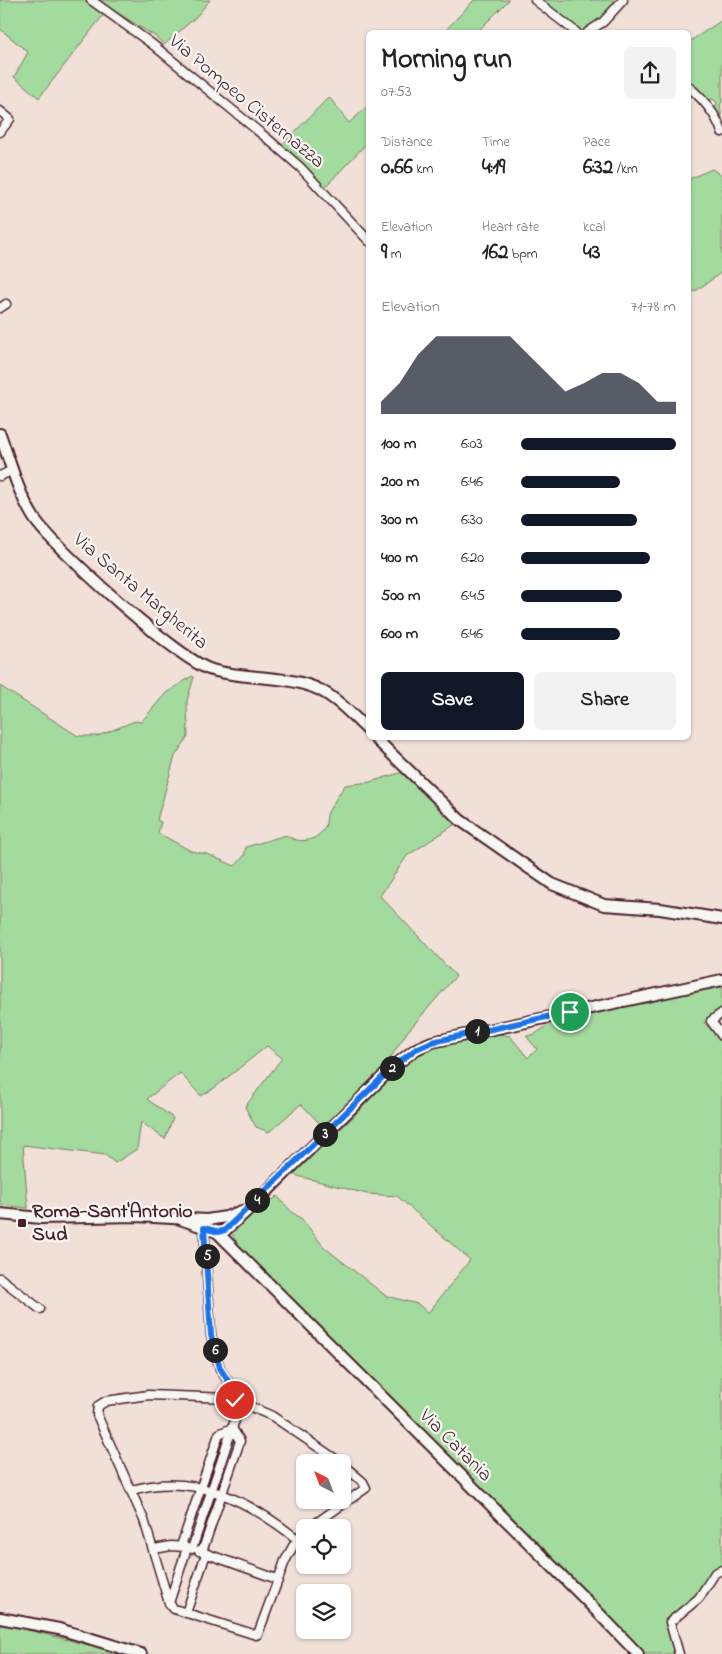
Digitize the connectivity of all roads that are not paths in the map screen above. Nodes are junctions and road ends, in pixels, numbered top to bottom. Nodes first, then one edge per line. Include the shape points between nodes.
1 (91, 0) edge
2 (534, 0) edge
3 (623, 0) edge
4 (573, 30) edge
5 (591, 30) edge
6 (691, 89) edge
7 (0, 110) edge
8 (0, 132) edge
9 (722, 132) edge
10 (366, 238) edge
11 (0, 434) edge
12 (13, 470) junction
13 (0, 476) edge
14 (366, 728) edge
15 (377, 740) edge
16 (722, 919) edge
17 (722, 980) edge
18 (722, 984) edge
19 (701, 985) junction
20 (722, 1013) edge
21 (722, 1036) edge
22 (0, 1214) edge
23 (180, 1219) junction
24 (221, 1226) junction
25 (204, 1228) junction
26 (0, 1278) edge
27 (40, 1309) dead end
28 (238, 1401) junction
29 (232, 1428) junction
30 (328, 1454) edge
31 (351, 1472) edge
32 (201, 1488) junction
33 (132, 1490) junction
34 (211, 1490) junction
35 (222, 1493) junction
36 (351, 1499) edge
37 (336, 1509) edge
38 (322, 1519) edge
39 (296, 1538) edge
40 (296, 1541) edge
41 (187, 1548) junction
42 (154, 1549) junction
43 (204, 1553) junction
44 (722, 1570) edge
45 (277, 1579) junction
46 (169, 1602) junction
47 (186, 1612) junction
48 (0, 1618) edge
49 (141, 1654) edge
50 (638, 1654) edge
51 (679, 1654) edge

1 - 10 street, Via Pompeo Cisternazza via 152,44 269,140 300,167
2 - 4 street
3 - 5 street
6 - 9 street via 714,115
7 - 8 street via 10,119
11 - 12 street, Via Santa Margherita
12 - 13 street
12 - 14 street, Via Santa Margherita via 28,509 48,536 187,658 213,670 309,686 332,698
15 - 16 street via 460,820 552,884 604,905 660,909
17 - 19 street
18 - 19 street
19 - 24 street via 432,1042 416,1049 394,1066 261,1196
20 - 21 street via 711,1021
22 - 23 street via 41,1218 136,1216
23 - 24 street
23 - 25 street
24 - 25 street
24 - 50 street, Via Catania via 247,1264
25 - 28 street via 211,1335 220,1368
26 - 27 street
28 - 29 street
28 - 30 street via 272,1416
28 - 33 street via 148,1395 101,1403 97,1415
29 - 32 street via 219,1434
29 - 34 street
29 - 35 street via 240,1441
31 - 36 street via 366,1488
32 - 33 street via 166,1484
32 - 34 street
32 - 41 street
33 - 42 street
34 - 35 street
34 - 41 street
35 - 39 street via 255,1508
35 - 43 street
37 - 38 street
40 - 45 street
41 - 42 street
41 - 43 street
41 - 46 street
42 - 46 street
43 - 45 street
43 - 47 street
44 - 51 street via 715,1574 699,1598 670,1622
45 - 47 street via 260,1632 256,1635
46 - 47 street via 174,1609
48 - 49 street via 59,1629

